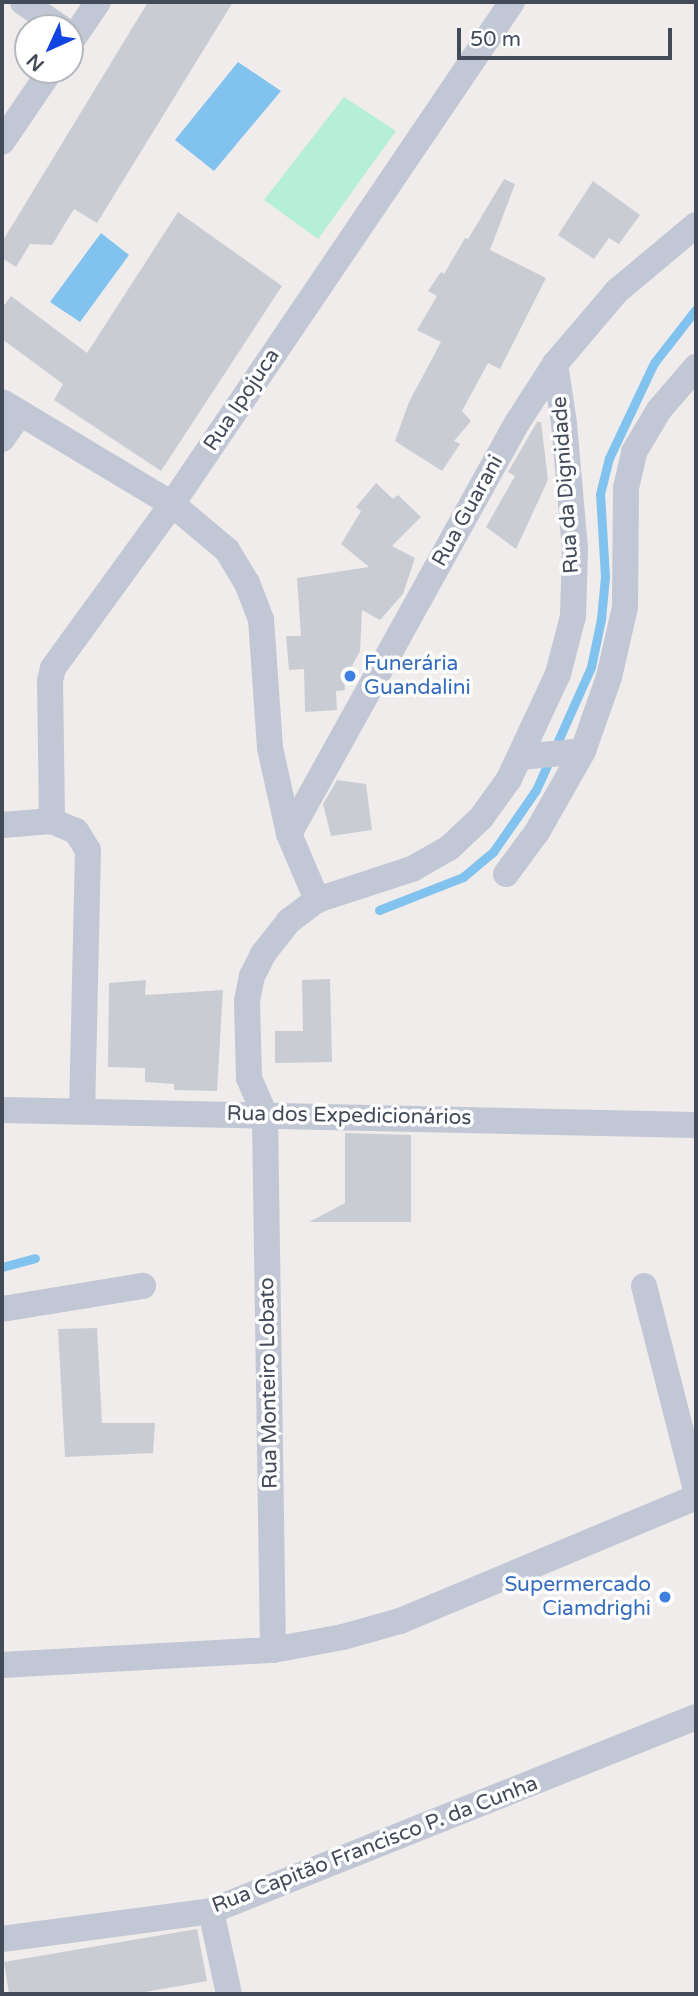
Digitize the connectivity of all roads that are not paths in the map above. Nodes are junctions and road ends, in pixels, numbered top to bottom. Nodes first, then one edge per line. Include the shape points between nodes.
1 (23, 2) edge
2 (98, 2) edge
3 (512, 2) edge
4 (40, 14) edge
5 (84, 18) edge
6 (41, 84) edge
7 (2, 142) edge
8 (696, 225) edge
9 (555, 364) junction
10 (696, 367) edge
11 (11, 407) edge
12 (2, 439) edge
13 (172, 504) junction
14 (579, 751) junction
15 (527, 757) junction
16 (52, 821) junction
17 (2, 825) edge
18 (289, 834) junction
19 (506, 874) dead end
20 (317, 900) junction
21 (2, 1110) edge
22 (82, 1110) junction
23 (265, 1115) junction
24 (696, 1125) edge
25 (143, 1286) dead end
26 (644, 1286) dead end
27 (2, 1309) edge
28 (696, 1490) edge
29 (696, 1497) edge
30 (272, 1650) junction
31 (2, 1665) edge
32 (696, 1717) edge
33 (211, 1911) junction
34 (2, 1939) edge
35 (229, 1994) edge

1 - 4 street
2 - 5 street
3 - 13 street, Rua Ipojuca
6 - 7 street
8 - 9 street, Rua Guarani via 617,291
9 - 15 street, Rua da Dignidade via 575,550 573,616 558,674
9 - 18 street, Rua Guarani via 517,423
10 - 14 street via 659,410 634,452 626,488 625,607 609,677
11 - 12 street
11 - 13 street
13 - 16 street, Rua Ipojuca via 53,668
13 - 18 street via 227,550 261,619 270,748
14 - 15 street
14 - 19 street via 537,832
15 - 20 street, Rua da Dignidade via 481,818 449,848 412,869
16 - 17 street
16 - 22 street via 76,831 88,850
18 - 20 street
20 - 23 street, Rua da Dignidade via 289,921 263,954 253,976 247,1001 249,1078
21 - 22 street, Rua dos Expedicionários
22 - 23 street, Rua dos Expedicionários
23 - 24 street, Rua dos Expedicionários
23 - 30 street, Rua Monteiro Lobato
25 - 27 street
26 - 28 street
29 - 30 street via 400,1621
30 - 31 street
32 - 33 street, Rua Capitão Francisco P. da Cunha
33 - 34 street, Rua Capitão Francisco P. da Cunha
33 - 35 street

